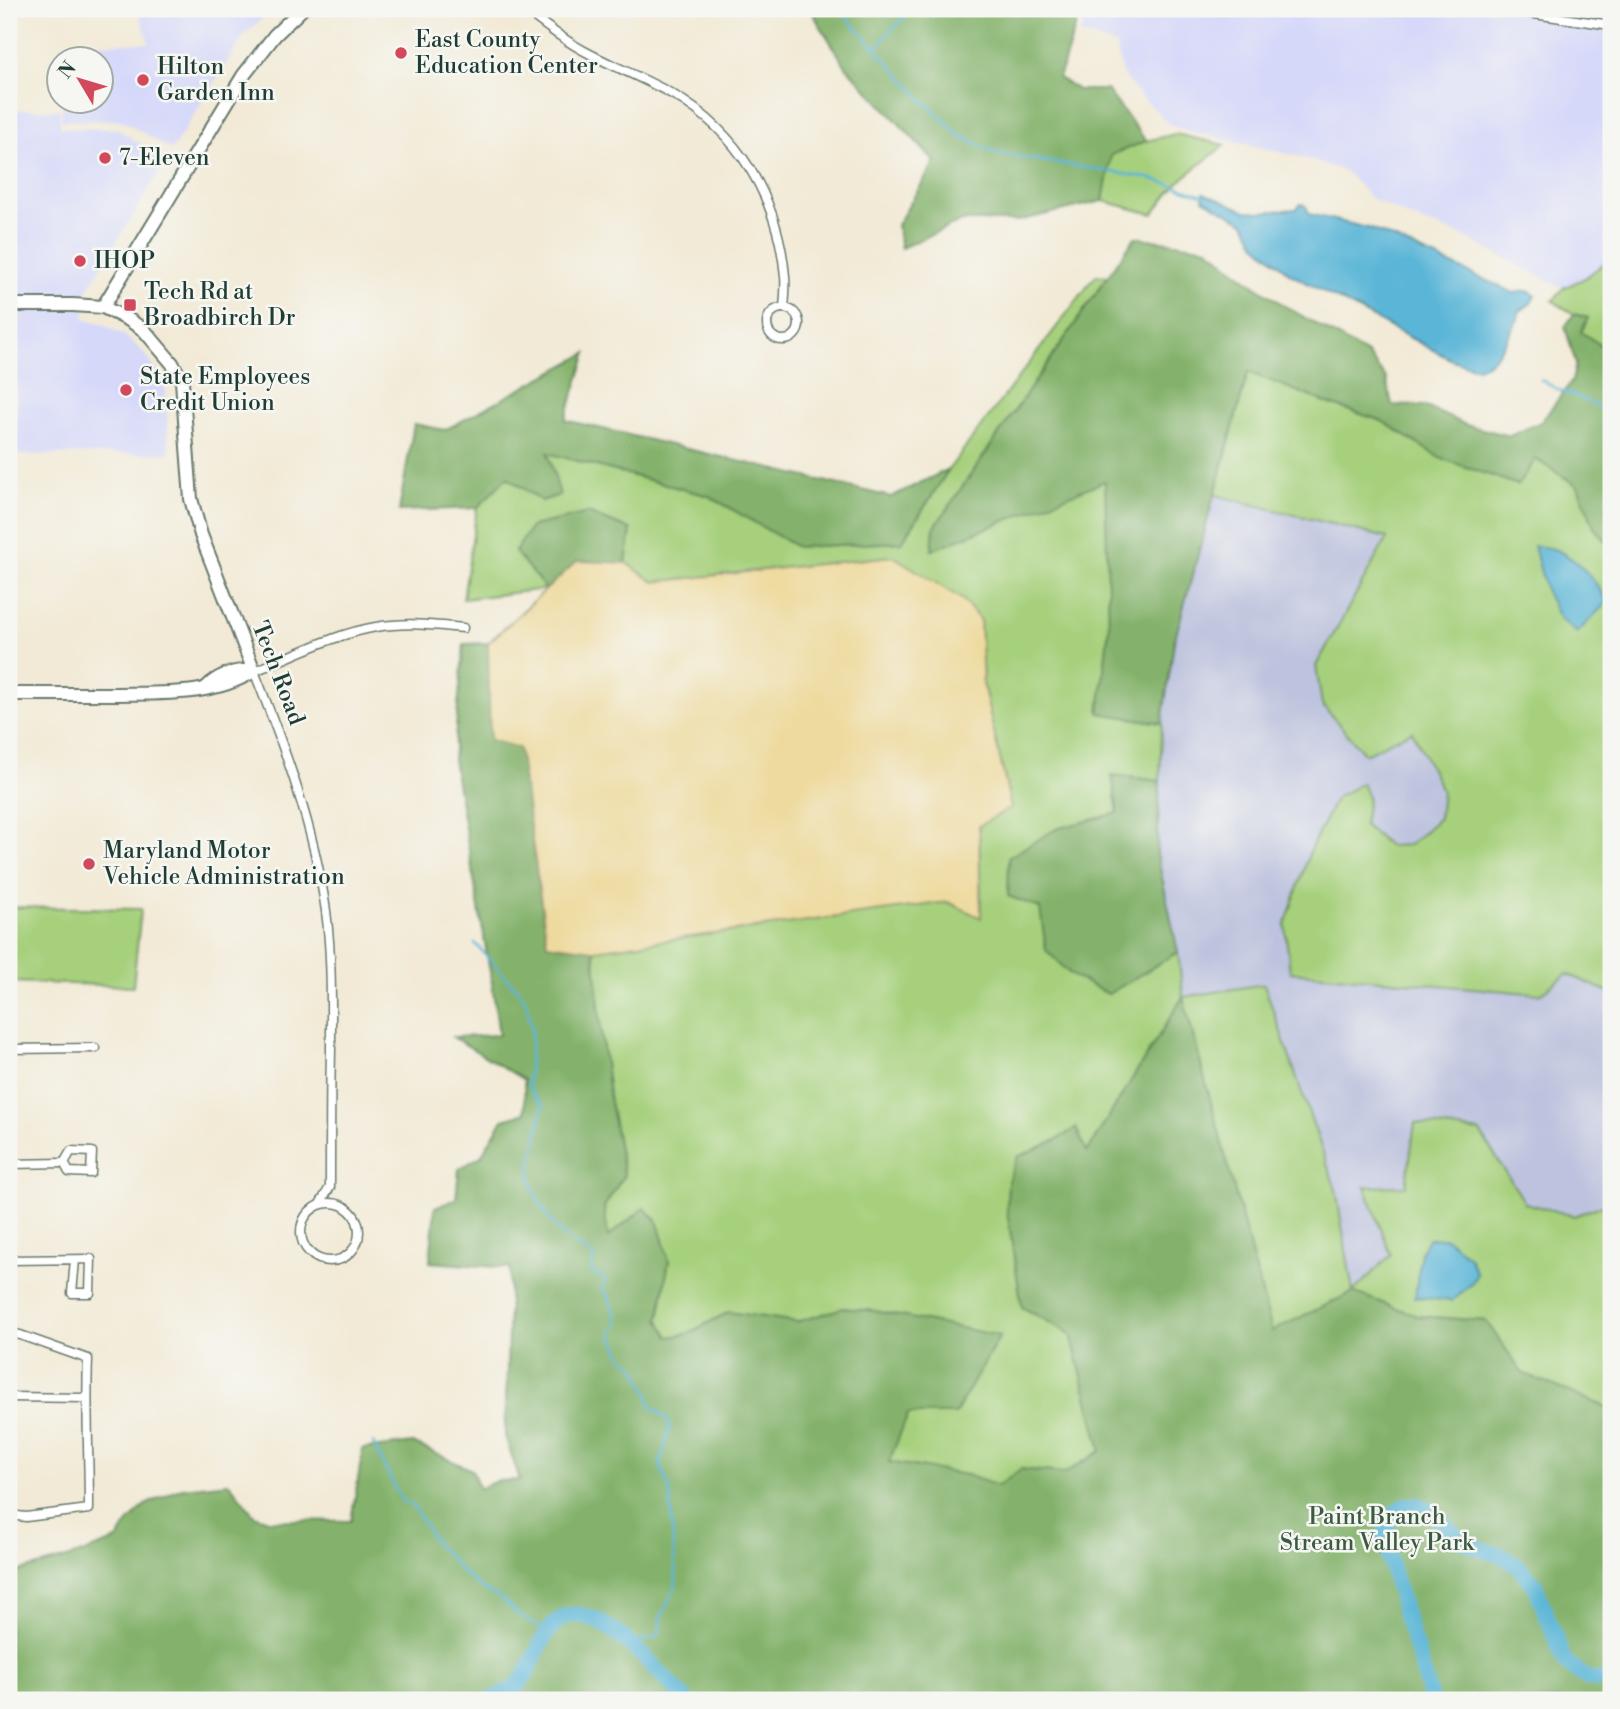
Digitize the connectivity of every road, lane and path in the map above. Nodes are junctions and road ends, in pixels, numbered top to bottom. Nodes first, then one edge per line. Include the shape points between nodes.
1 (302, 9) edge
2 (524, 9) edge
3 (1499, 9) edge
4 (1611, 25) edge
5 (9, 305) edge
6 (103, 307) junction
7 (784, 308) junction
8 (463, 628) dead end
9 (254, 671) junction
10 (9, 694) edge
11 (95, 1048) dead end
12 (9, 1049) edge
13 (64, 1163) dead end
14 (9, 1164) edge
15 (330, 1187) junction
16 (320, 1204) junction
17 (342, 1205) junction
18 (75, 1259) junction
19 (9, 1261) edge
20 (9, 1333) edge
21 (9, 1397) edge
22 (86, 1398) junction
23 (9, 1516) edge

1 - 6 street via 243,76
2 - 7 street via 588,53 673,94 727,137 763,190 773,215 782,251
3 - 4 street
5 - 6 street, Tech Road
6 - 9 street, Tech Road via 144,330 182,381 191,499
7 - 7 street via 775,310 767,322 769,332 781,339 791,337 799,325 797,316
8 - 9 street via 408,624 361,630
9 - 10 street via 239,670 205,689 182,693
9 - 15 street, Tech Road via 300,794 326,910 332,977
11 - 12 street
13 - 14 street
15 - 16 street, Tech Road
15 - 17 street, Tech Road
16 - 17 street
16 - 17 street, Tech Road via 304,1218 302,1240 314,1256 328,1261 351,1253 360,1234 355,1215
18 - 18 street via 91,1259 90,1293 72,1293
18 - 19 street
20 - 22 street via 88,1359
21 - 22 street
22 - 23 street via 89,1509

